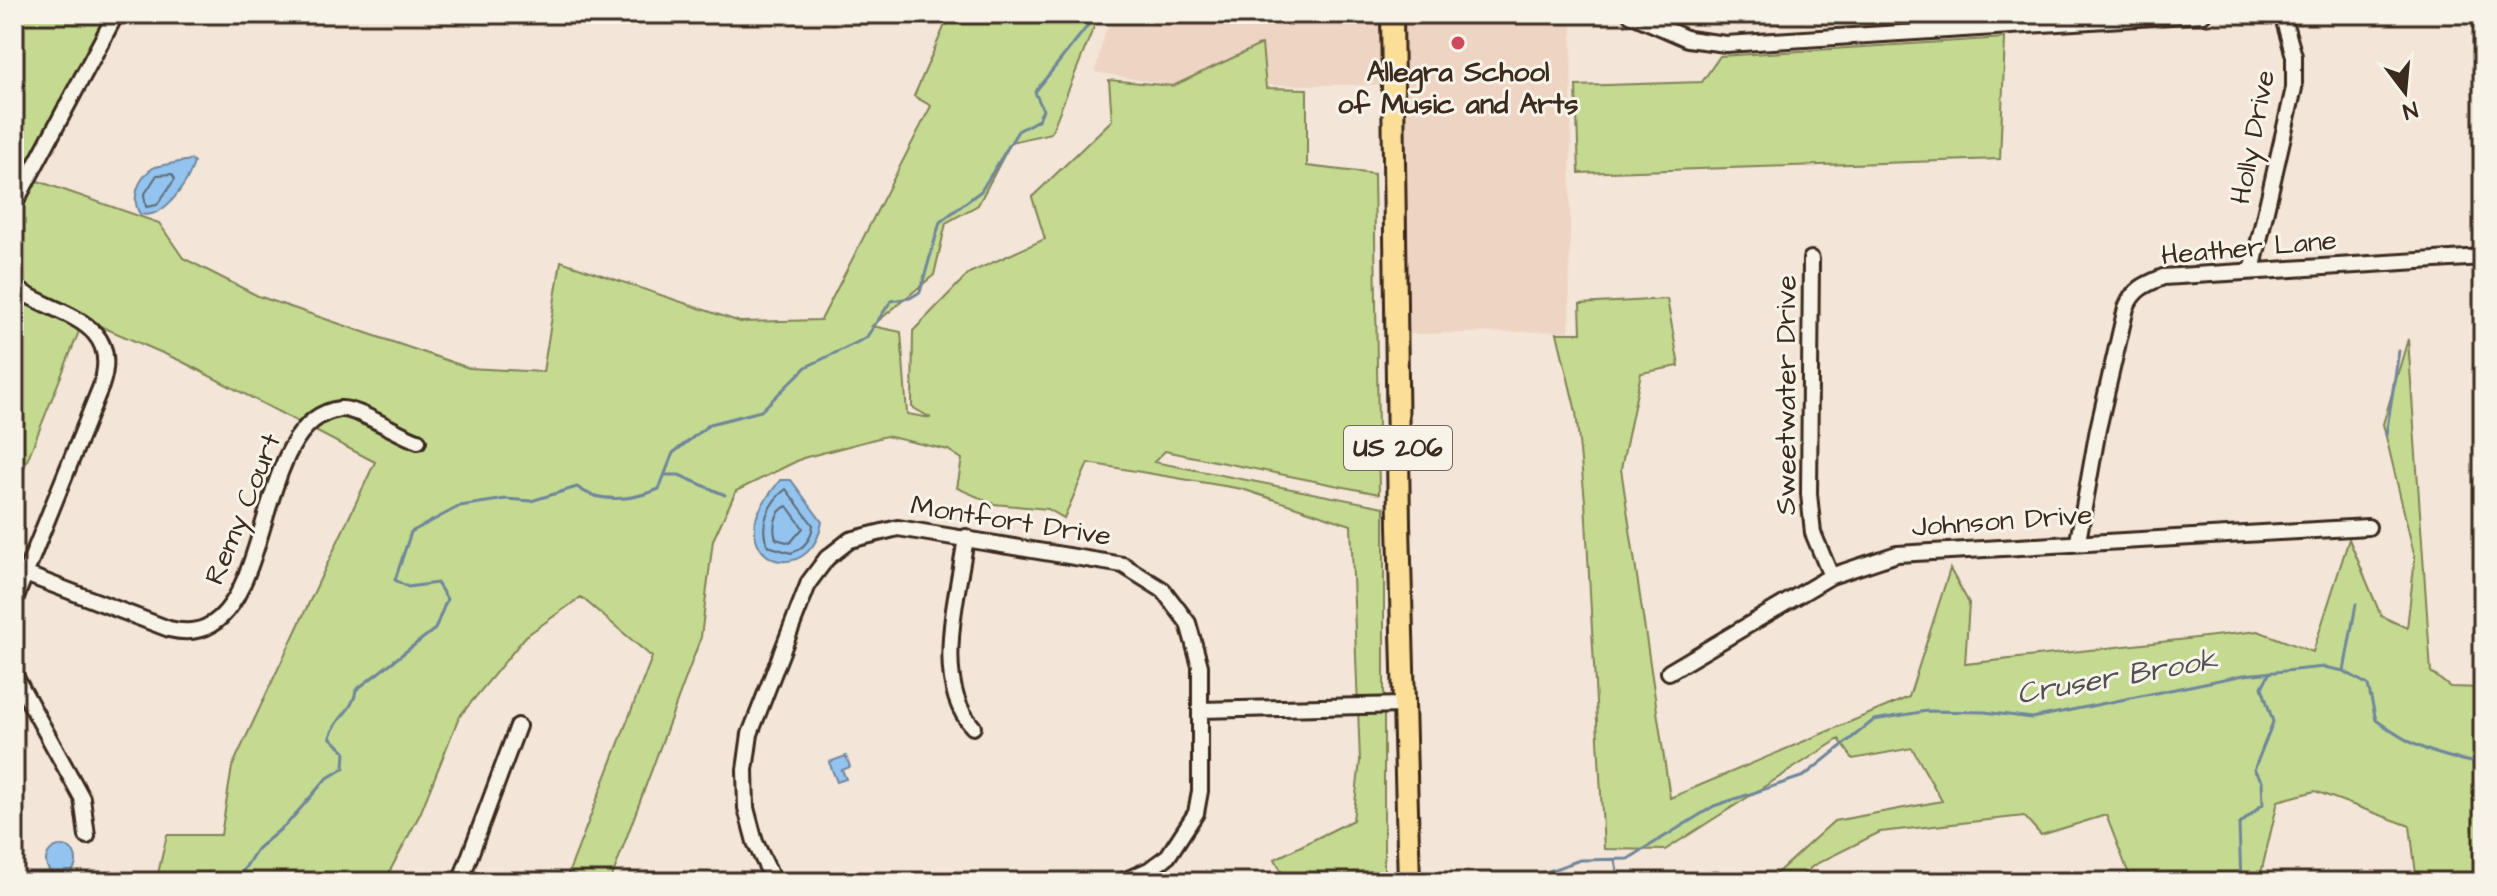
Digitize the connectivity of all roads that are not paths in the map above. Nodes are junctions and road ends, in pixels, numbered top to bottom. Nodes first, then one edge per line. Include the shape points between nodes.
1 (116, 14) edge
2 (1392, 14) edge
3 (1630, 14) edge
4 (2203, 14) edge
5 (2282, 14) edge
6 (14, 205) edge
7 (2483, 257) edge
8 (1811, 259) dead end
9 (2252, 271) junction
10 (14, 287) edge
11 (418, 441) dead end
12 (2368, 527) dead end
13 (966, 537) junction
14 (2078, 541) junction
15 (25, 574) junction
16 (1831, 576) junction
17 (14, 602) edge
18 (1669, 672) dead end
19 (14, 674) edge
20 (1403, 705) junction
21 (1201, 710) junction
22 (518, 726) dead end
23 (973, 727) dead end
24 (87, 836) dead end
25 (460, 882) edge
26 (774, 882) edge
27 (1121, 882) edge
28 (1409, 882) edge

1 - 6 street
2 - 20 highway, US 206
3 - 4 street via 1688,39 1726,44
5 - 9 street, Holly Drive via 2294,56 2294,88
7 - 9 street, Heather Lane
8 - 16 street, Sweetwater Drive via 1809,494 1813,533
9 - 14 street, Heather Lane via 2163,277 2130,296
10 - 15 street via 83,322 98,338 106,366
11 - 15 street, Remy Court via 346,409 311,421 293,447 231,609 197,632 169,629
12 - 14 street, Johnson Drive
13 - 21 street, Montfort Drive via 1123,565 1150,578 1174,602 1195,641
13 - 23 street via 950,657 959,702
13 - 26 street, Montfort Drive via 907,528 863,535 837,548 809,582 747,747 746,808
14 - 16 street, Johnson Drive via 1897,554
15 - 17 street
16 - 18 street, Johnson Drive
19 - 24 street via 82,798
20 - 21 street
20 - 28 highway, US 206
21 - 27 street, Montfort Drive via 1200,791 1190,826 1168,856
22 - 25 street

